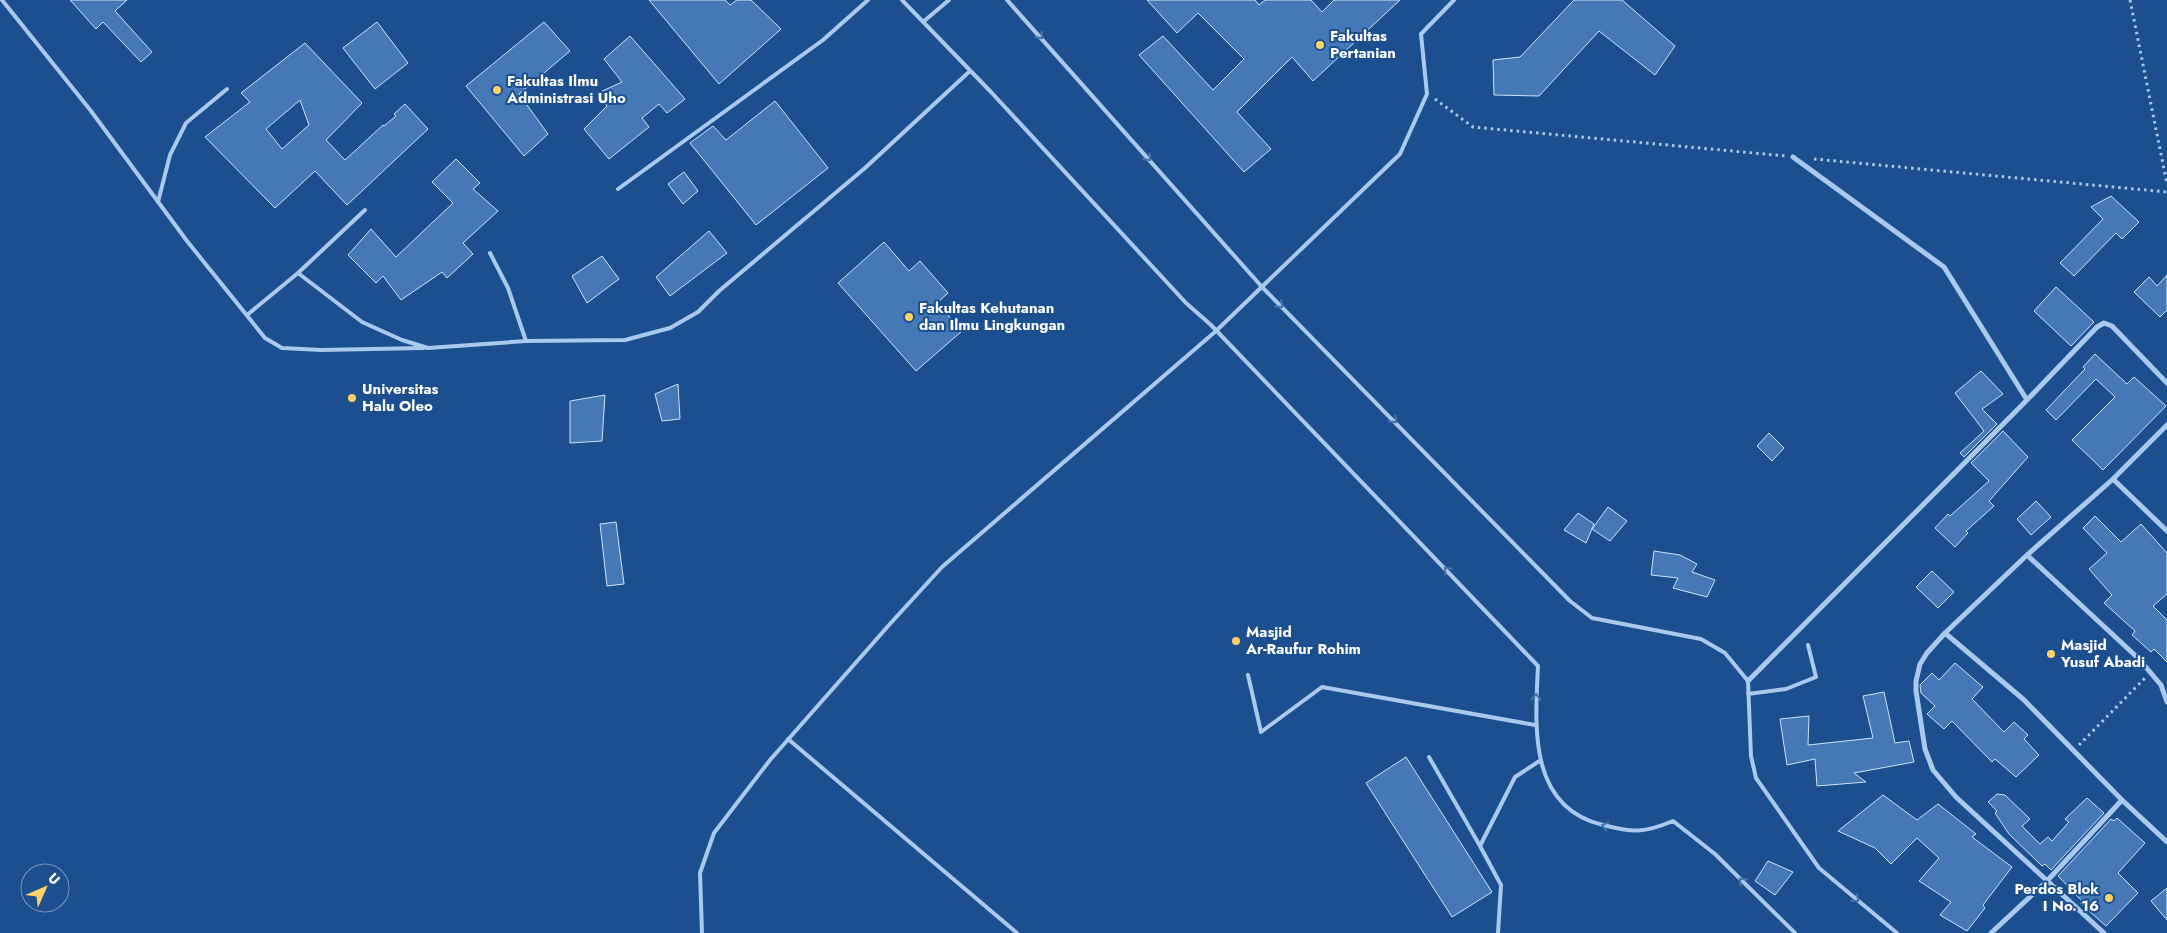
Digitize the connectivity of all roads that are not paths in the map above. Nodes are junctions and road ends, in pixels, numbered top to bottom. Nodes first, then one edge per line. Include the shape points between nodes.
1 (2, 0) edge
2 (868, 0) edge
3 (902, 0) edge
4 (949, 0) edge
5 (1007, 0) edge
6 (1454, 0) edge
7 (923, 22) junction
8 (970, 71) junction
9 (227, 89) dead end
10 (1793, 157) dead end
11 (618, 189) dead end
12 (158, 202) junction
13 (365, 210) dead end
14 (490, 253) dead end
15 (298, 272) junction
16 (1262, 287) junction
17 (247, 315) junction
18 (1216, 331) junction
19 (526, 341) junction
20 (428, 348) junction
21 (2167, 383) edge
22 (2027, 400) junction
23 (2167, 425) edge
24 (2113, 479) junction
25 (2167, 531) edge
26 (2027, 555) junction
27 (1945, 634) junction
28 (1808, 646) dead end
29 (1248, 675) dead end
30 (1748, 681) junction
31 (1748, 694) junction
32 (2167, 702) edge
33 (1535, 725) junction
34 (788, 738) junction
35 (1429, 758) dead end
36 (1541, 760) junction
37 (2122, 800) junction
38 (2167, 842) edge
39 (1480, 846) junction
40 (2047, 881) junction
41 (702, 933) edge
42 (1016, 933) edge
43 (1498, 933) edge
44 (1795, 933) edge
45 (1897, 933) edge
46 (1990, 933) edge
47 (2104, 933) edge

1 - 12 lane via 91,111
2 - 11 lane via 823,40
3 - 7 lane
4 - 7 lane
5 -> 16 lane
6 - 16 lane via 1421,34 1427,94 1400,154
7 - 8 lane
8 - 18 lane via 1186,303
8 - 19 lane via 865,168 698,312 670,328 626,340
9 - 12 lane via 186,123 170,155
10 - 22 street via 1944,267
12 - 17 lane
13 - 15 lane
14 - 19 lane via 508,288
15 - 17 lane
15 - 20 lane via 362,322
16 - 18 lane
16 -> 30 lane via 1570,601 1592,618 1701,639 1725,653
17 - 20 lane via 265,338 282,348
33 -> 18 lane via 1538,666
18 - 34 lane via 942,567
19 - 20 lane
21 - 22 street via 2112,326 2104,323
22 - 30 street
23 - 24 street
24 - 25 street
24 - 26 street
26 - 27 street
26 - 32 street via 2139,659 2161,685
27 - 37 street via 2023,698
27 - 40 street via 1920,664 1916,681 1925,749 1933,770 1956,797
28 - 31 lane via 1816,677 1786,689
29 - 33 lane via 1261,732 1322,687
30 - 31 lane
31 -> 45 lane via 1751,756 1756,778 1819,868
33 - 36 lane
34 - 41 lane via 714,833 700,873
34 - 42 lane
35 - 39 lane
36 - 39 lane via 1515,777
44 -> 36 lane via 1715,854 1673,821 1651,830 1625,831 1588,822 1556,798
37 - 38 street
37 - 40 street
39 - 43 lane via 1501,885
40 - 46 street
40 - 47 street

